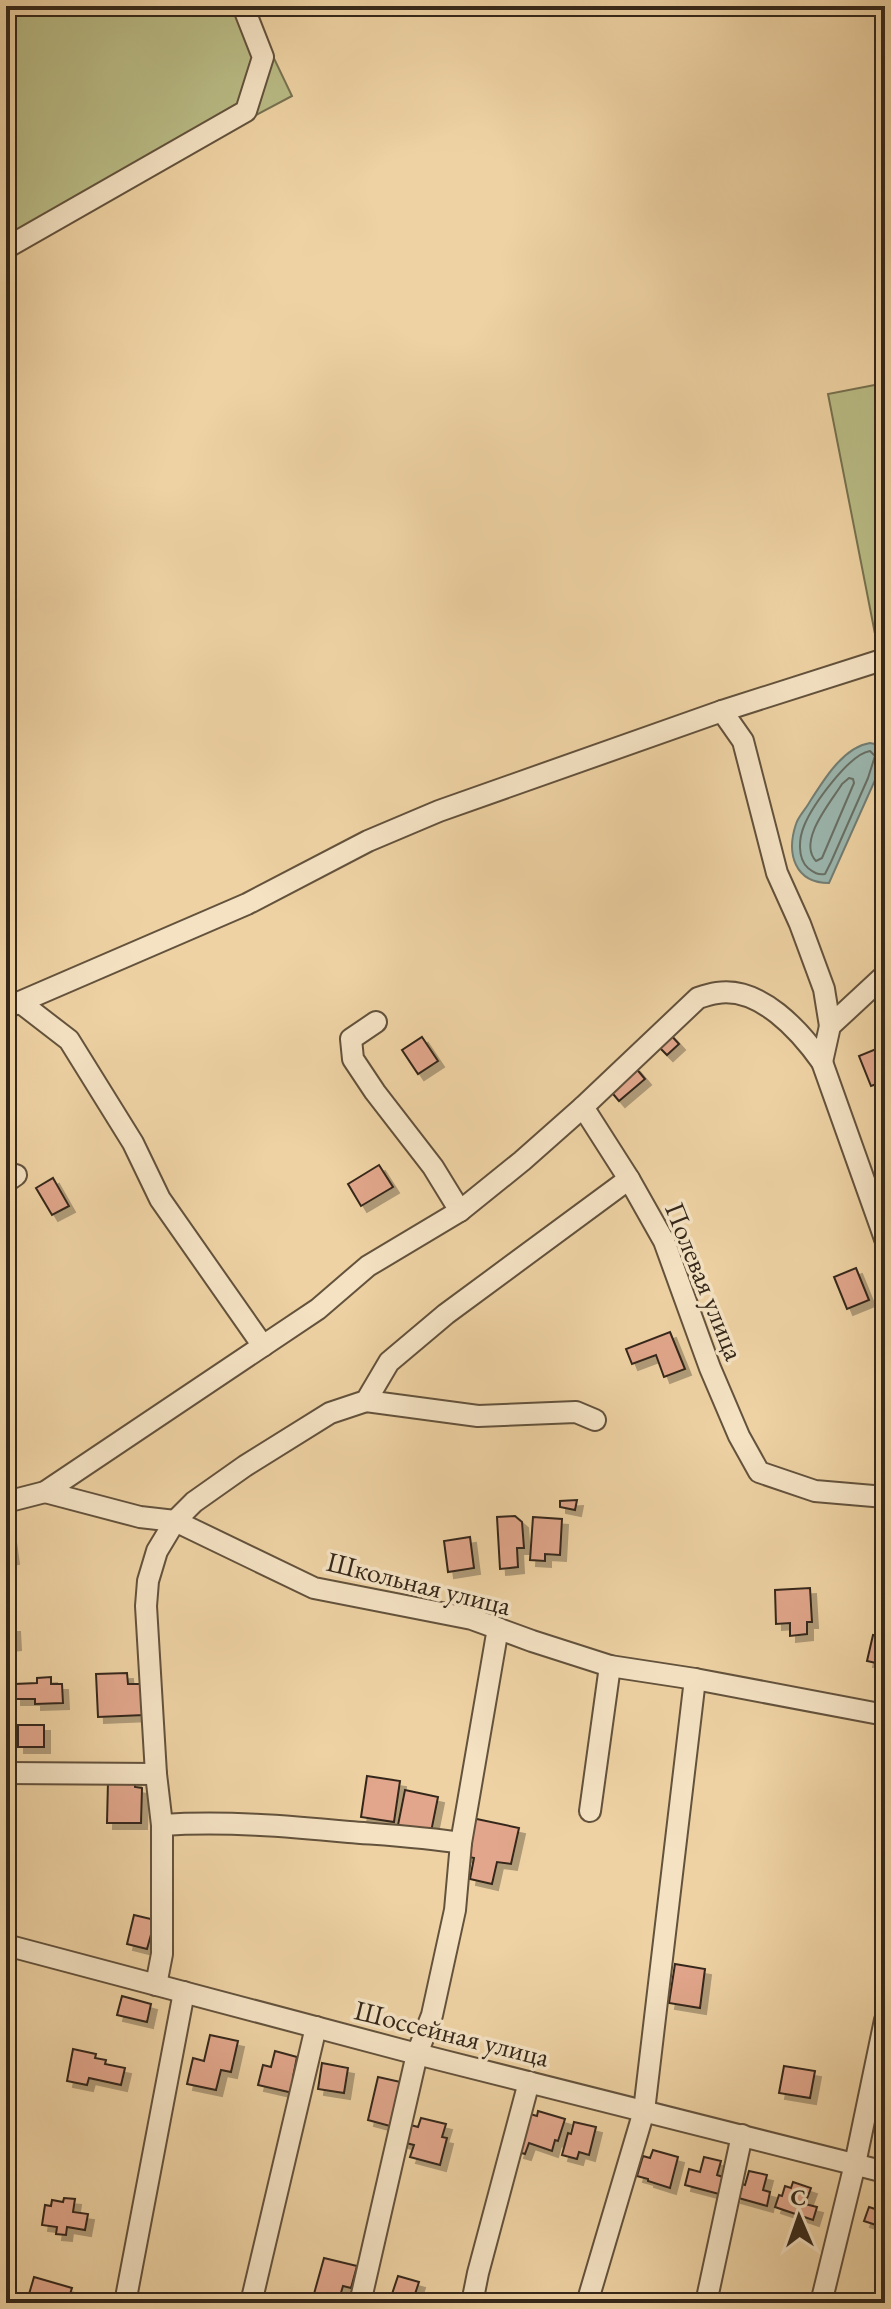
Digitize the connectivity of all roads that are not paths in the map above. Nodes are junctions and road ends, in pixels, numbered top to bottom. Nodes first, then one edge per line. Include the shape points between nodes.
1 (243, 6) edge
2 (6, 248) edge
3 (885, 659) edge
4 (722, 711) junction
5 (885, 975) edge
6 (13, 1005) edge
7 (376, 1022) dead end
8 (830, 1026) junction
9 (822, 1062) junction
10 (583, 1107) junction
11 (629, 1179) junction
12 (460, 1211) junction
13 (885, 1239) edge
14 (263, 1346) junction
15 (366, 1401) junction
16 (595, 1420) dead end
17 (45, 1492) junction
18 (885, 1497) edge
19 (6, 1502) edge
20 (175, 1521) junction
21 (498, 1628) junction
22 (610, 1666) junction
23 (695, 1679) junction
24 (885, 1715) edge
25 (6, 1773) edge
26 (156, 1774) junction
27 (590, 1811) dead end
28 (162, 1825) junction
29 (461, 1843) junction
30 (6, 1945) edge
31 (156, 1985) junction
32 (184, 1992) junction
33 (885, 2020) edge
34 (316, 2027) junction
35 (417, 2054) junction
36 (529, 2082) junction
37 (644, 2111) junction
38 (742, 2135) junction
39 (855, 2164) junction
40 (885, 2172) edge
41 (125, 2303) edge
42 (251, 2303) edge
43 (360, 2303) edge
44 (472, 2303) edge
45 (587, 2303) edge
46 (706, 2303) edge
47 (821, 2303) edge

1 - 2 street via 263,57 246,111
3 - 4 street
4 - 6 street via 439,811 247,904
4 - 8 street via 743,741 777,873 824,989
5 - 8 street
6 - 14 street via 69,1040 133,1143 160,1199
7 - 12 street via 351,1039 353,1059
8 - 9 street
9 - 10 street via 776,1011 746,996 720,992 698,998
9 - 13 street
10 - 11 street, Полевая улица
10 - 12 street, Школьная улица
11 - 15 street via 389,1362
11 - 18 street, Полевая улица via 664,1241 710,1368 759,1472 815,1491
12 - 14 street, Школьная улица via 368,1266
14 - 17 street, Школьная улица
15 - 16 street via 478,1416 576,1412
15 - 20 street via 330,1413 245,1466
17 - 19 street, Школьная улица
17 - 20 street, Школьная улица
20 - 21 street, Школьная улица via 314,1588
20 - 26 street via 157,1551 146,1606
21 - 22 street, Школьная улица
21 - 29 street
22 - 23 street, Школьная улица
22 - 27 street
23 - 24 street, Школьная улица
23 - 37 street
25 - 26 street
26 - 28 street
28 - 29 street via 281,1826
28 - 31 street via 162,1954
29 - 35 street via 455,1910 432,2015
30 - 31 street, Шоссейная улица
31 - 32 street, Шоссейная улица
32 - 34 street, Шоссейная улица
32 - 41 street
33 - 39 street
34 - 35 street, Шоссейная улица
34 - 42 street
35 - 36 street, Шоссейная улица
35 - 43 street
36 - 37 street, Шоссейная улица
36 - 44 street
37 - 38 street, Шоссейная улица
37 - 45 street
38 - 39 street, Шоссейная улица
38 - 46 street
39 - 40 street, Шоссейная улица
39 - 47 street

